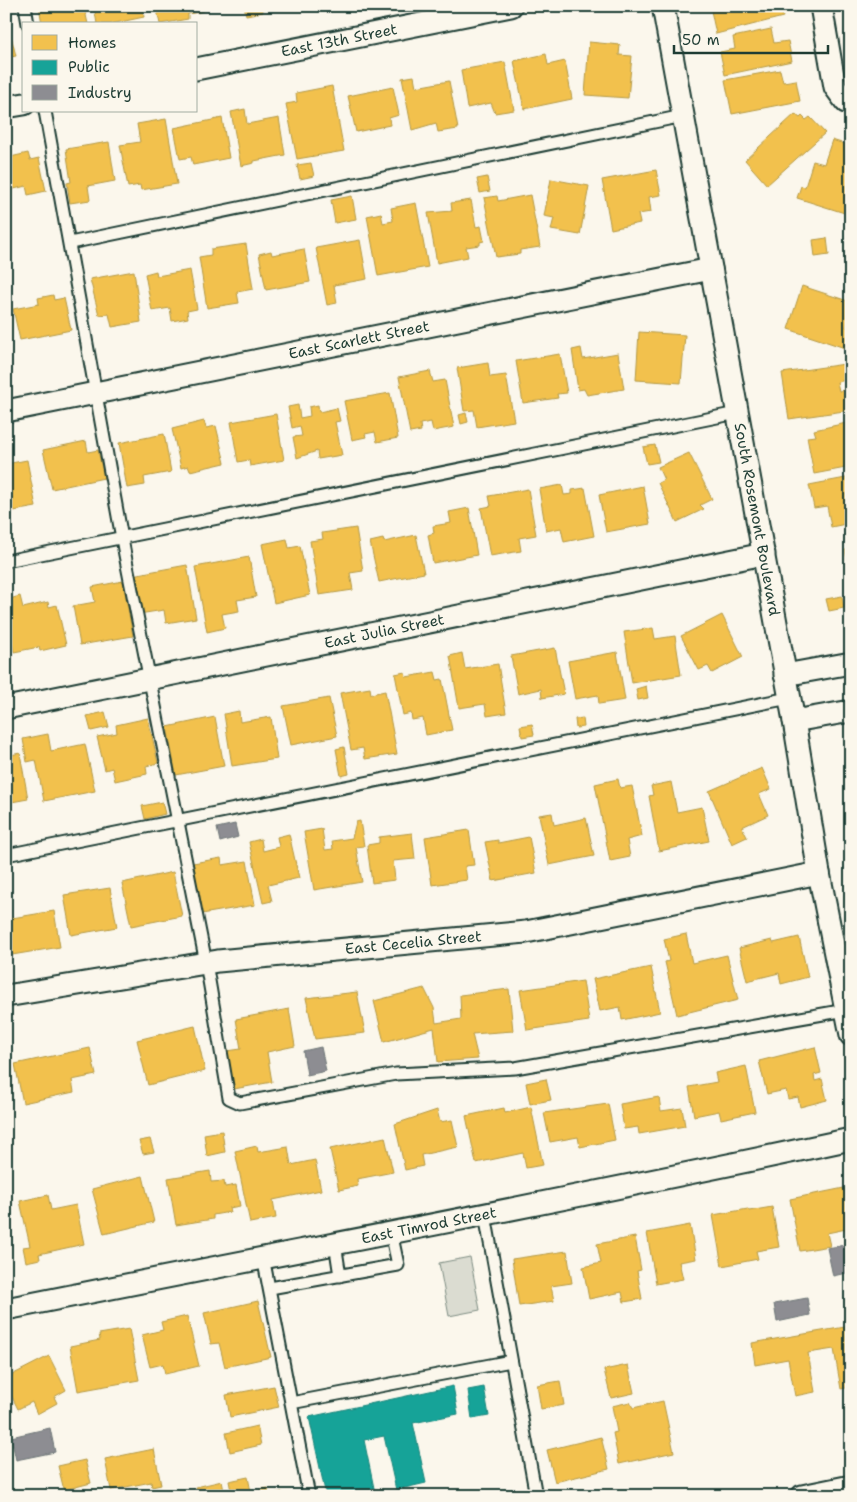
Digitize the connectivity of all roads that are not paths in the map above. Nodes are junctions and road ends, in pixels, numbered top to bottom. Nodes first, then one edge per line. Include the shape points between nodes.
1 (25, 6) edge
2 (511, 6) edge
3 (663, 6) edge
4 (821, 6) edge
5 (28, 22) edge
6 (198, 69) edge
7 (851, 103) edge
8 (22, 104) edge
9 (6, 107) edge
10 (45, 112) edge
11 (683, 116) junction
12 (70, 243) junction
13 (711, 269) junction
14 (97, 393) junction
15 (6, 411) edge
16 (737, 413) junction
17 (122, 537) junction
18 (764, 554) junction
19 (6, 561) edge
20 (851, 663) edge
21 (785, 675) junction
22 (150, 678) junction
23 (789, 698) junction
24 (6, 708) edge
25 (851, 711) edge
26 (794, 721) junction
27 (178, 820) junction
28 (6, 854) edge
29 (819, 873) junction
30 (206, 964) junction
31 (6, 996) edge
32 (846, 1010) junction
33 (851, 1035) edge
34 (851, 1139) edge
35 (485, 1215) junction
36 (391, 1232) junction
37 (335, 1243) junction
38 (263, 1257) junction
39 (340, 1276) junction
40 (270, 1288) junction
41 (6, 1309) edge
42 (511, 1361) junction
43 (291, 1403) junction
44 (851, 1486) edge
45 (309, 1496) edge
46 (536, 1496) edge
47 (802, 1496) edge

1 - 5 lane
2 - 6 street, East 13th Street
3 - 11 street, South Rosemont Boulevard
4 - 7 street via 835,87 846,102
8 - 9 street
10 - 12 lane
11 - 12 lane
11 - 13 street, South Rosemont Boulevard
12 - 14 lane
13 - 14 street, East Scarlett Street
13 - 16 street, South Rosemont Boulevard
14 - 15 street, East Scarlett Street
14 - 17 lane
16 - 17 lane
16 - 18 street, South Rosemont Boulevard
17 - 19 lane
17 - 22 lane
18 - 21 street, South Rosemont Boulevard
18 - 22 street, East Julia Street
20 - 21 street
21 - 23 street, South Rosemont Boulevard
22 - 24 street, East Julia Street
22 - 27 lane
23 - 26 street, South Rosemont Boulevard
23 - 27 lane
25 - 26 street
26 - 29 street, South Rosemont Boulevard
27 - 28 lane
27 - 30 lane
29 - 30 street, East Cecelia Street via 526,932 218,960
29 - 32 street, South Rosemont Boulevard
30 - 31 street, East Cecelia Street
30 - 32 lane via 229,1098 240,1103 396,1074 515,1068
32 - 33 street, South Rosemont Boulevard
34 - 35 street, East Timrod Street
35 - 36 street, East Timrod Street
35 - 42 lane
36 - 37 street, East Timrod Street
36 - 39 lane via 398,1265
37 - 38 street, East Timrod Street
37 - 39 lane
38 - 40 lane
38 - 41 street, East Timrod Street
39 - 40 lane
40 - 43 lane
42 - 43 lane
42 - 46 lane
43 - 45 lane
44 - 47 street

